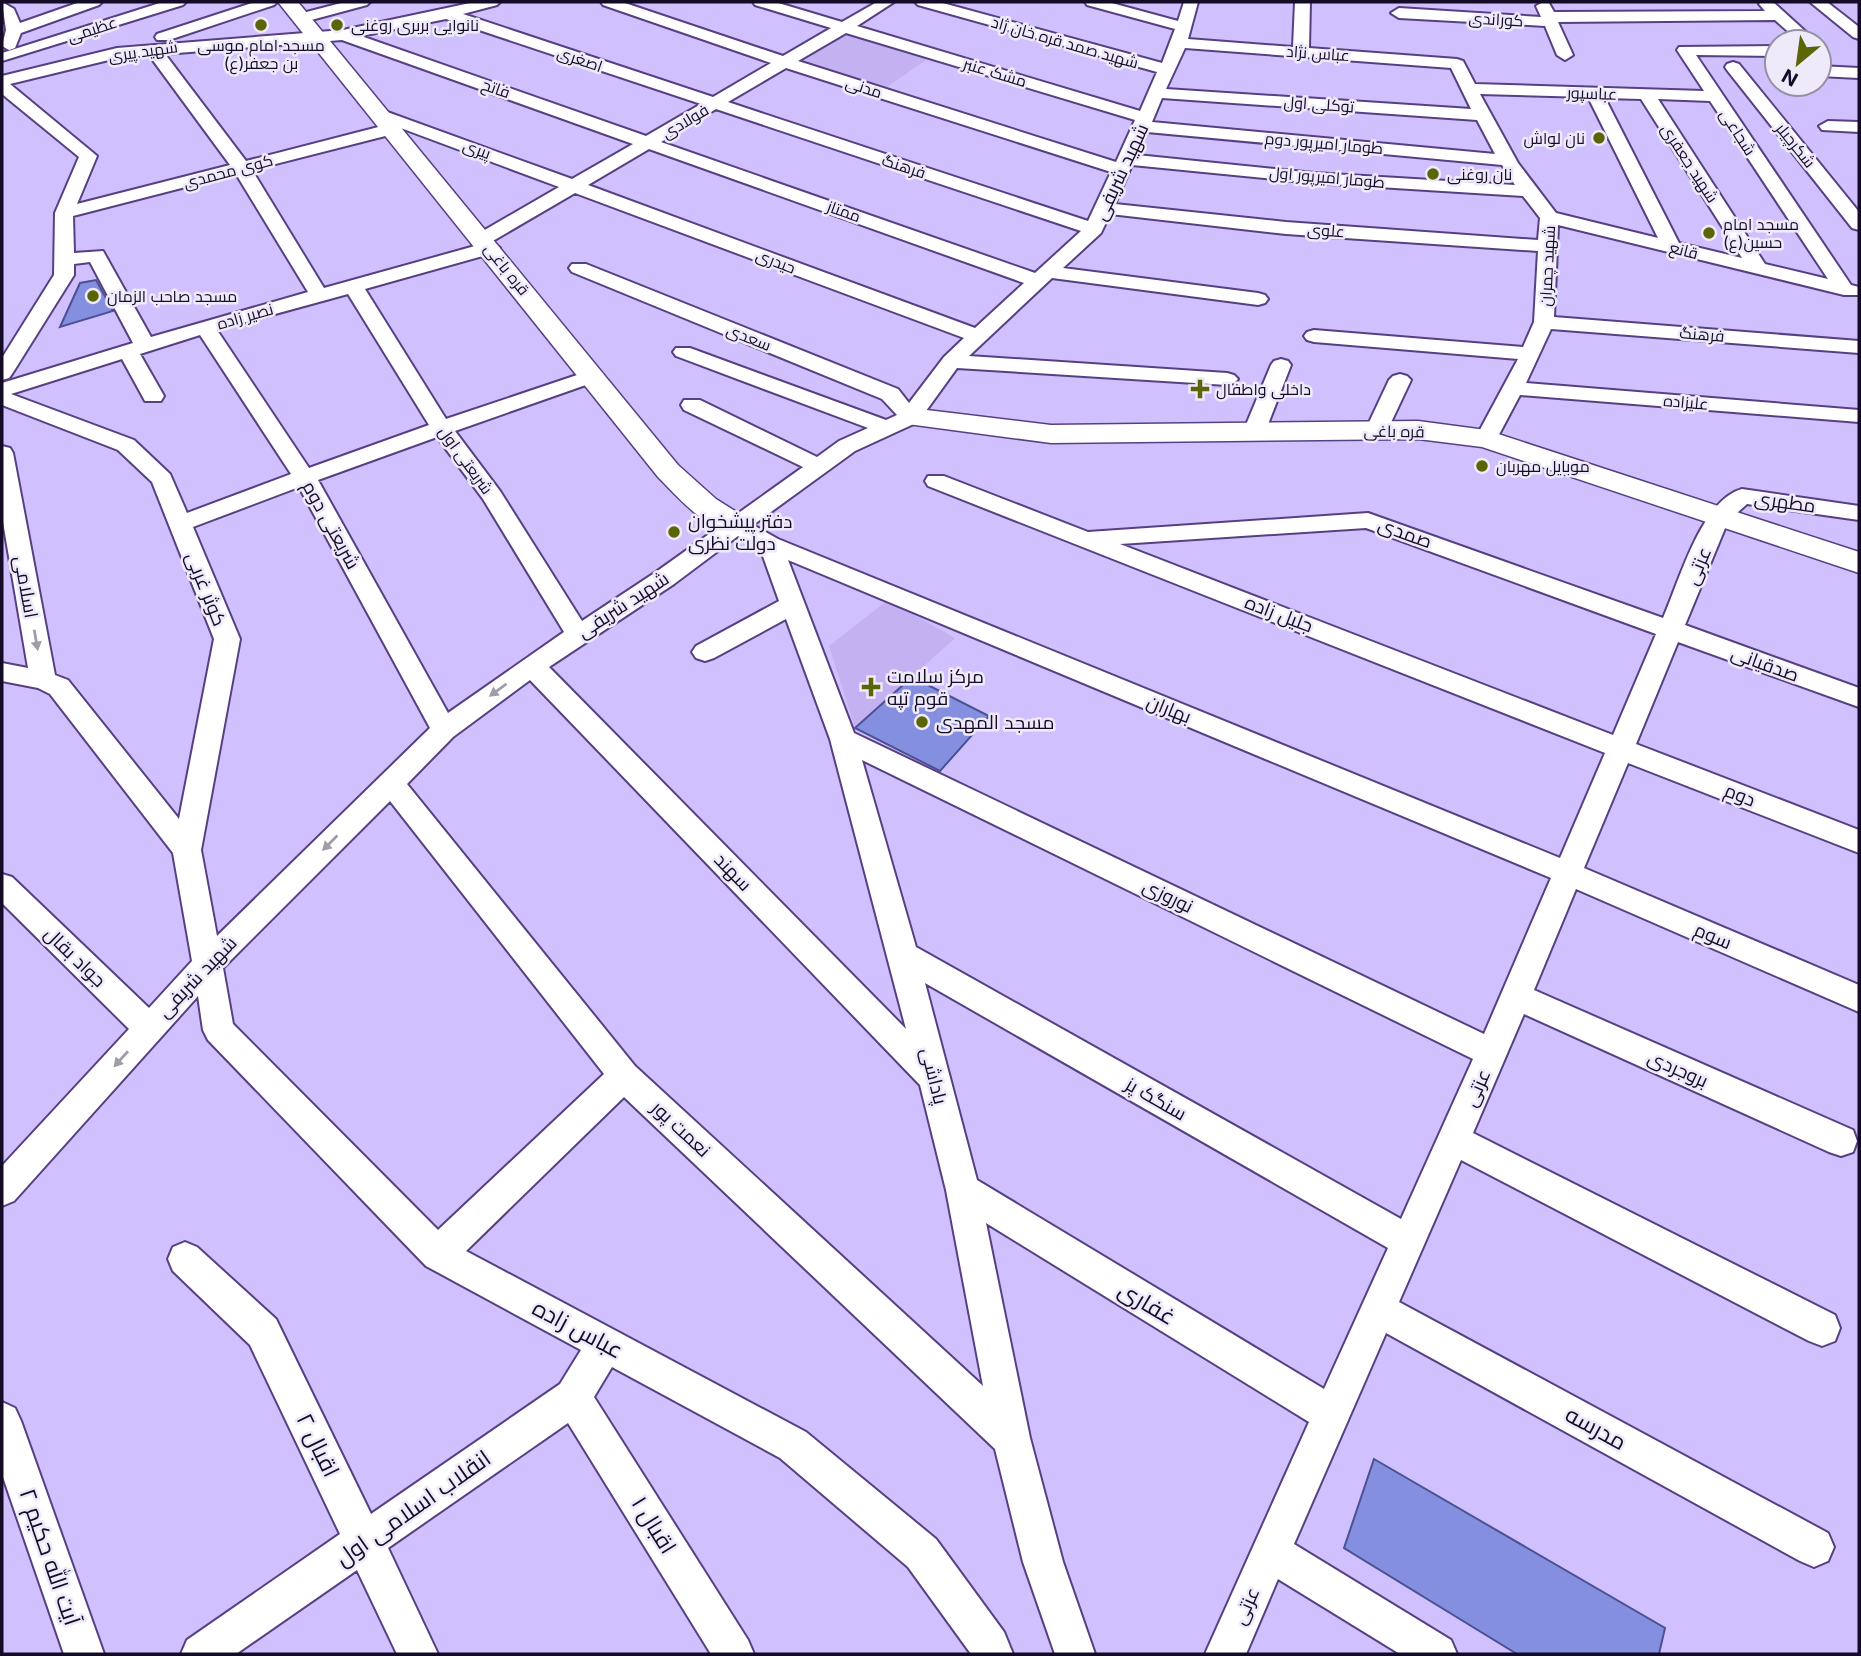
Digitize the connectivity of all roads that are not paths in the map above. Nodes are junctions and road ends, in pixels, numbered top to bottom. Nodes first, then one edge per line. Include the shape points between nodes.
1 (7, 2) edge
2 (94, 2) edge
3 (178, 2) edge
4 (269, 2) edge
5 (362, 2) edge
6 (607, 2) edge
7 (760, 2) edge
8 (887, 2) edge
9 (923, 2) edge
10 (1092, 2) edge
11 (1191, 2) edge
12 (1303, 2) edge
13 (1764, 2) edge
14 (1818, 2) edge
15 (480, 3) edge
16 (2, 5) edge
17 (1399, 13) edge
18 (447, 14) junction
19 (1548, 14) edge
20 (1779, 15) junction
21 (301, 19) edge
22 (845, 26) junction
23 (1794, 28) edge
24 (14, 30) junction
25 (1859, 34) edge
26 (343, 35) junction
27 (1182, 35) junction
28 (153, 49) junction
29 (1763, 51) edge
30 (117, 52) junction
31 (1301, 52) junction
32 (1565, 55) dead end
33 (4, 62) edge
34 (784, 62) junction
35 (1457, 64) joint
36 (1755, 68) dead end
37 (1167, 70) junction
38 (1833, 72) edge
39 (1859, 73) edge
40 (2, 84) edge
41 (1469, 89) junction
42 (1156, 93) junction
43 (1594, 93) junction
44 (1646, 94) junction
45 (1715, 96) junction
46 (713, 104) junction
47 (1483, 115) junction
48 (385, 121) junction
49 (1144, 122) junction
50 (1828, 126) dead end
51 (1859, 127) edge
52 (649, 142) junction
53 (1506, 160) junction
54 (1125, 164) junction
55 (242, 167) junction
56 (575, 185) junction
57 (1527, 191) junction
58 (1104, 208) junction
59 (64, 214) junction
60 (1549, 217) junction
61 (1859, 224) edge
62 (1094, 229) junction
63 (486, 244) junction
64 (1548, 246) junction
65 (1672, 247) junction
66 (64, 260) junction
67 (579, 268) dead end
68 (1758, 268) junction
69 (1042, 277) junction
70 (353, 286) junction
71 (1852, 291) edge
72 (319, 295) junction
73 (1258, 299) dead end
74 (1544, 321) junction
75 (205, 327) junction
76 (978, 336) junction
77 (1314, 336) dead end
78 (1859, 347) edge
79 (136, 349) junction
80 (683, 352) dead end
81 (1531, 354) junction
82 (951, 361) junction
83 (1281, 365) dead end
84 (2, 374) edge
85 (593, 376) junction
86 (1227, 379) dead end
87 (1400, 380) dead end
88 (1512, 388) junction
89 (2, 390) edge
90 (153, 396) dead end
91 (2, 398) edge
92 (692, 405) dead end
93 (1859, 416) edge
94 (898, 422) junction
95 (443, 429) junction
96 (1377, 430) junction
97 (1254, 432) junction
98 (1486, 439) junction
99 (2, 453) edge
100 (820, 467) junction
101 (304, 477) junction
102 (936, 481) dead end
103 (1859, 513) edge
104 (1718, 517) junction
105 (180, 524) junction
106 (735, 525) junction
107 (1084, 538) junction
108 (770, 544) junction
109 (1859, 563) edge
110 (792, 605) junction
111 (1670, 630) junction
112 (578, 634) junction
113 (705, 652) dead end
114 (532, 666) junction
115 (2, 672) edge
116 (43, 680) junction
117 (1859, 698) edge
118 (444, 730) junction
119 (843, 739) junction
120 (1621, 747) junction
121 (391, 783) junction
122 (1859, 842) edge
123 (187, 850) junction
124 (1568, 873) junction
125 (2, 885) edge
126 (903, 955) junction
127 (207, 965) junction
128 (1516, 996) junction
129 (1859, 999) edge
130 (149, 1028) junction
131 (1492, 1053) junction
132 (624, 1076) junction
133 (934, 1077) junction
134 (1454, 1140) junction
135 (1841, 1141) dead end
136 (2, 1190) edge
137 (962, 1190) junction
138 (1409, 1242) junction
139 (439, 1254) junction
140 (185, 1259) dead end
141 (1378, 1310) junction
142 (1822, 1328) dead end
143 (606, 1344) junction
144 (573, 1397) junction
145 (1332, 1415) junction
146 (2, 1421) edge
147 (1011, 1438) junction
148 (364, 1541) junction
149 (1814, 1547) dead end
150 (1271, 1552) junction
151 (84, 1654) edge
152 (201, 1654) edge
153 (418, 1654) edge
154 (734, 1654) edge
155 (993, 1654) edge
156 (1075, 1654) edge
157 (1225, 1654) edge
158 (1437, 1654) edge

1 - 16 street
2 - 24 street
3 - 33 street, عظیمی
4 - 30 street
5 - 21 street
6 - 34 street, مدنی
7 - 22 street, مشک عنبر
8 - 22 street, فولادی
9 - 37 street, شهید صمد قره خان ژاد
10 - 27 street, عباس نژاد
11 - 27 street, شهید شریفى
12 - 31 street
13 - 20 street
14 - 25 street
15 - 18 street, شهید پیری
16 - 24 street
17 - 19 street, کوراندی
18 - 26 street, شهید پیری
18 - 46 street, اصغری
19 - 20 street, کوراندی
19 - 32 street
20 - 23 street
21 - 26 street, شهید پیری
21 - 28 street, شهید پیری
21 - 48 main road, قره باغی
22 - 34 street, فولادی
22 - 49 street, مشک عنبر
24 - 33 street
26 - 52 street, فاتح
27 - 31 street, عباس نژاد
27 - 37 street, شهید شریفى
28 - 30 street, شهید پیری
28 - 55 street
29 - 45 street, شجاعی via 1685,50
30 - 40 street, شهید پیری
31 - 35 street, عباس نژاد via 1405,54
34 - 46 street, فولادی
34 - 54 street, مدنی
35 - 41 street, شهید چمران
36 - 61 street, شکرچیلر via 1733,67
37 - 42 street, شهید شریفى
38 - 39 street
40 - 59 street via 88,156
41 - 43 street, عباسپور
41 - 47 street, شهید چمران
42 - 47 street, توکلی اول
42 - 49 street, شهید شریفى
43 - 44 street, عباسپور
43 - 65 street
44 - 45 street, عباسپور
44 - 68 street, شهید جعفری
45 - 71 street, شجاعی
46 - 52 street, فولادی
46 - 62 street, فرهنگ
47 - 53 street, شهید چمران
48 - 55 street, کوی محمدی
48 - 56 street, پیری
48 - 63 main road, قره باغی
49 - 53 street, طومار امیرپور دوم
49 - 54 street, شهید شریفى
50 - 51 street
52 - 56 street, فولادی
52 - 69 street, ممتاز
53 - 57 street, شهید چمران
54 - 57 street, طومار امیرپور اول
54 - 58 street, شهید شریفى
55 - 59 street, کوی محمدی
55 - 72 street
56 - 63 street, فولادی
56 - 76 street, حیدری
57 - 60 street, شهید چمران
58 - 62 street, شهید شریفى
58 - 64 street, علوی via 1286,228
59 - 66 street
60 - 64 street, شهید چمران
60 - 65 street, قانع
62 - 69 street, شهید شریفى
63 - 70 street, نصیر زاده
63 - 85 main road, قره باغی
64 - 74 street, شهید چمران
65 - 68 street, قانع
66 - 79 street via 96,256
66 - 84 street via 64,275
67 - 94 street, سعدی via 890,394
68 - 71 street, قانع
69 - 73 street, ممتاز
69 - 76 street, شهید شریفى
70 - 72 street, نصیر زاده
70 - 95 street, شریعتی اول
72 - 75 street, نصیر زاده
74 - 78 street, فرهنگ
74 - 81 street, شهید چمران
75 - 79 street, نصیر زاده
75 - 101 street, شریعتی دوم
76 - 82 street, شهید شریفى
77 - 81 street
79 - 89 street, نصیر زاده
79 - 90 street
80 - 94 street
81 - 88 street, شهید چمران
82 - 86 street
82 - 94 street, شهید شریفى
83 - 97 street
85 - 95 street
85 - 106 main road, قره باغی via 668,471 705,506
87 - 96 street
88 - 93 street, علیزاده
88 - 98 street, شهید چمران
91 - 105 street, کوثر غربی via 127,445 162,479
92 - 100 street
94 - 97 main road, قره باغی via 1051,434
94 - 100 street, شهید شریفى via 848,446
95 - 101 street
95 - 112 street, شریعتی اول via 492,496
96 - 97 main road, قره باغی
96 - 98 main road, قره باغی
98 - 104 main road, قره باغی
99 -> 116 street, اسلامی
100 - 106 street, شهید شریفى
101 - 105 street
101 - 118 street, شریعتی دوم
102 - 107 street, جلیل زاده
103 - 104 street, مطهری via 1742,496
104 - 109 main road, قره باغی
104 - 111 street, عزتی
105 - 123 street, کوثر غربی via 226,639
106 - 108 street
106 - 112 street, شهید شریفى via 665,578
107 - 111 street, صمدی via 1368,520
107 - 120 street, جلیل زاده
108 - 110 street, پاداشی
108 - 124 street, بهاران
110 - 113 street
110 - 119 street, پاداشی
111 - 117 street, صدقیانی
111 - 120 street, عزتی
112 - 114 street, شهید شریفى
114 -> 118 street, شهید شریفى
114 - 133 street, سهند
115 - 116 street
116 - 123 street via 59,687
118 - 121 street, شهید شریفى
119 - 126 street, پاداشی
119 - 131 street, نوروزی
120 - 122 street, دوم
120 - 124 street, عزتی
121 -> 127 street, شهید شریفى
121 - 132 street, نعمت پور
123 - 127 street, کوثر غربی
124 - 128 street, عزتی
124 - 129 street, سوم
125 - 130 street, جواد بقال
126 - 133 street, پاداشی
126 - 138 street, سنگک پز
127 - 130 street, شهید شریفى
127 - 139 street, عباس زاده via 219,1030
128 - 131 street, عزتی
128 - 135 street, بروجردی
130 -> 136 street, شهید شریفى
131 - 134 street, عزتی
132 - 139 street
132 - 147 street, نعمت پور
133 - 137 street, پاداشی
134 - 138 street, عزتی
134 - 142 street
137 - 145 street, غفاری
137 - 147 street, پاداشی
138 - 141 street, عزتی
139 - 143 street, عباس زاده
140 - 148 street, اقبال ۲ via 263,1332
141 - 145 street, عزتی
141 - 149 street, مدرسه
143 - 144 street, انقلاب اسلامی اول
143 - 155 street, عباس زاده via 793,1445 922,1553
144 - 148 street, انقلاب اسلامی اول
144 - 154 street, اقبال ۱
145 - 150 street, عزتی
146 - 151 street, آیت الله حکیم ۲
147 - 156 street, پاداشی via 1043,1562
148 - 152 street, انقلاب اسلامی اول
148 - 153 street, اقبال ۲
150 - 157 street, عزتی
150 - 158 street

